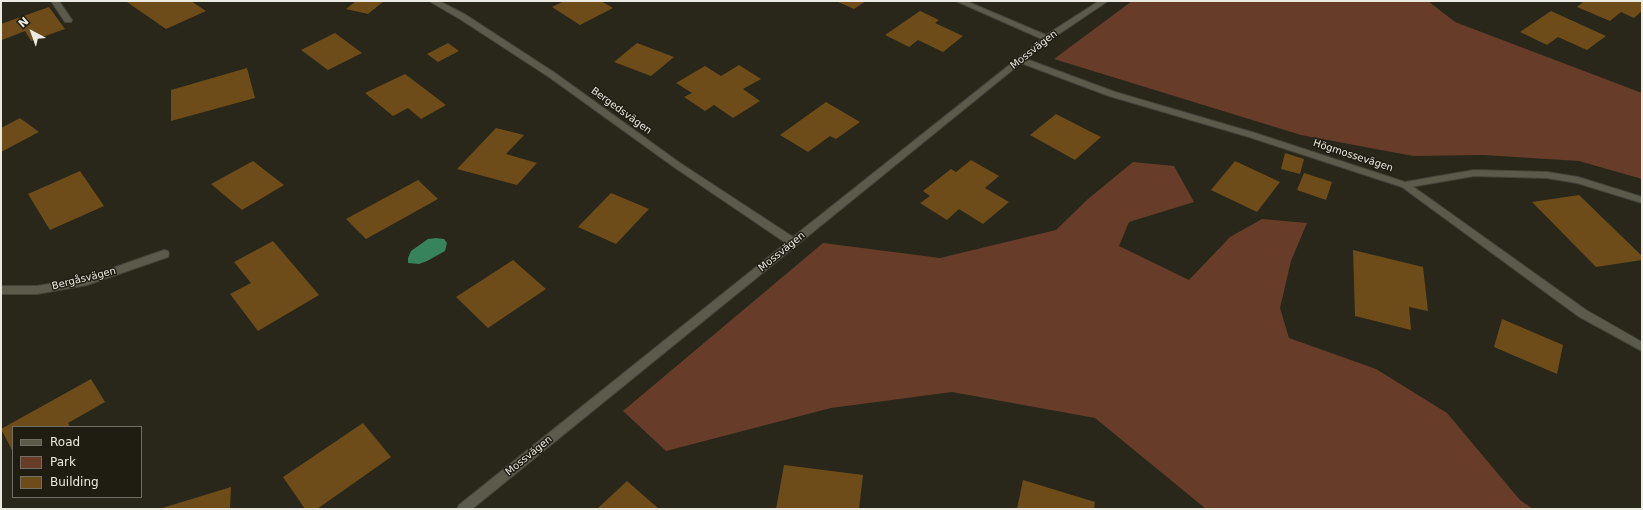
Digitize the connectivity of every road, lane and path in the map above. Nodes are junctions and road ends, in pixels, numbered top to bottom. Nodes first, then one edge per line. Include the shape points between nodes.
1 (55, 1) edge
2 (433, 1) edge
3 (960, 1) edge
4 (1104, 1) edge
5 (68, 20) dead end
6 (1048, 38) junction
7 (1020, 60) junction
8 (1405, 185) junction
9 (1642, 200) edge
10 (794, 243) junction
11 (164, 254) dead end
12 (1, 290) edge
13 (1642, 347) edge
14 (463, 509) edge

1 - 5 street
2 - 10 street, Bergedsvägen via 463,17 552,75 677,165
3 - 6 street
4 - 6 street, Mossvägen
6 - 7 street, Mossvägen
7 - 8 street, Högmossevägen via 1112,94 1252,135
7 - 10 street, Mossvägen
8 - 9 street via 1474,173 1547,175 1578,180
8 - 13 street, Högmossevägen via 1582,313
10 - 14 street, Mossvägen
11 - 12 street, Bergåsvägen via 87,281 37,290

